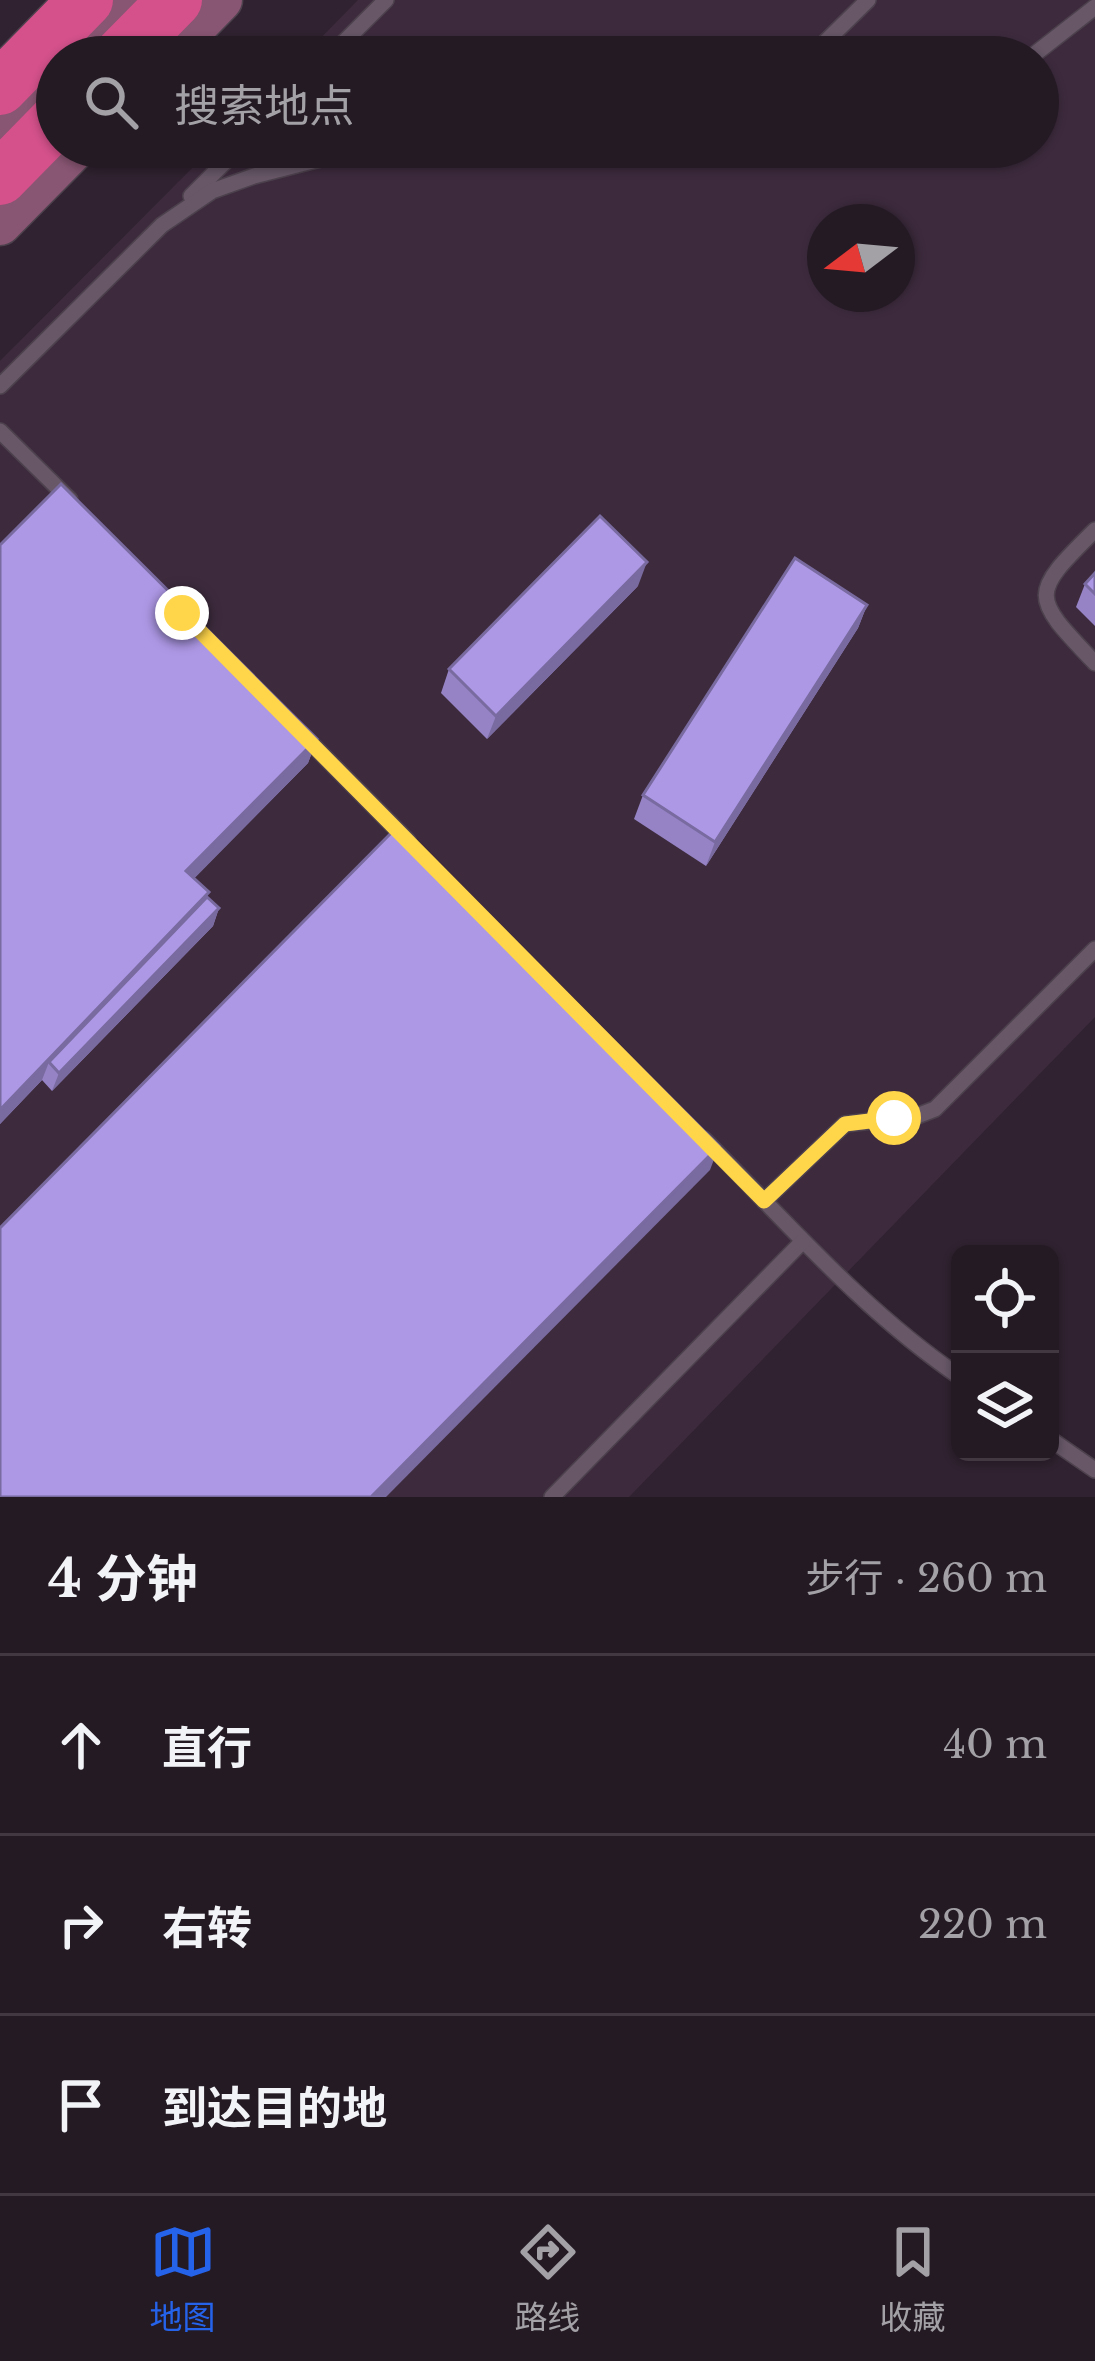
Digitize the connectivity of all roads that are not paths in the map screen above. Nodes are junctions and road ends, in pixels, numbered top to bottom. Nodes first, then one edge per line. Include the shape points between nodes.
1 (86, 0) edge
2 (131, 0) edge
3 (175, 0) edge
4 (221, 0) edge
5 (386, 0) edge
6 (868, 0) edge
7 (1095, 7) edge
8 (51, 36) edge
9 (96, 36) edge
10 (140, 36) edge
11 (186, 36) edge
12 (350, 36) edge
13 (831, 36) edge
14 (1058, 36) edge
15 (36, 51) edge
16 (0, 88) edge
17 (36, 98) edge
18 (0, 135) edge
19 (36, 141) edge
20 (55, 168) edge
21 (219, 168) edge
22 (285, 168) edge
23 (0, 178) edge
24 (0, 224) edge
25 (163, 224) junction
26 (0, 386) edge
27 (0, 430) edge
28 (76, 508) edge
29 (1095, 530) edge
30 (1095, 663) edge
31 (287, 719) edge
32 (415, 848) edge
33 (1095, 949) edge
34 (693, 1127) edge
35 (764, 1201) junction
36 (802, 1242) junction
37 (951, 1371) edge
38 (1059, 1445) edge
39 (1095, 1470) edge
40 (552, 1497) edge

1 - 8 highway
2 - 9 street
3 - 10 highway
4 - 11 street
5 - 12 lane
6 - 13 lane
7 - 14 lane
15 - 16 highway
17 - 18 street
19 - 23 highway
20 - 24 street
21 - 25 lane
22 - 25 lane via 212,191
25 - 26 lane
27 - 28 lane
29 - 30 lane via 1048,576 1046,599 1053,620
31 - 32 lane
33 - 35 lane via 935,1109 845,1124
34 - 35 lane
35 - 36 lane
36 - 37 lane
36 - 40 lane
38 - 39 lane

